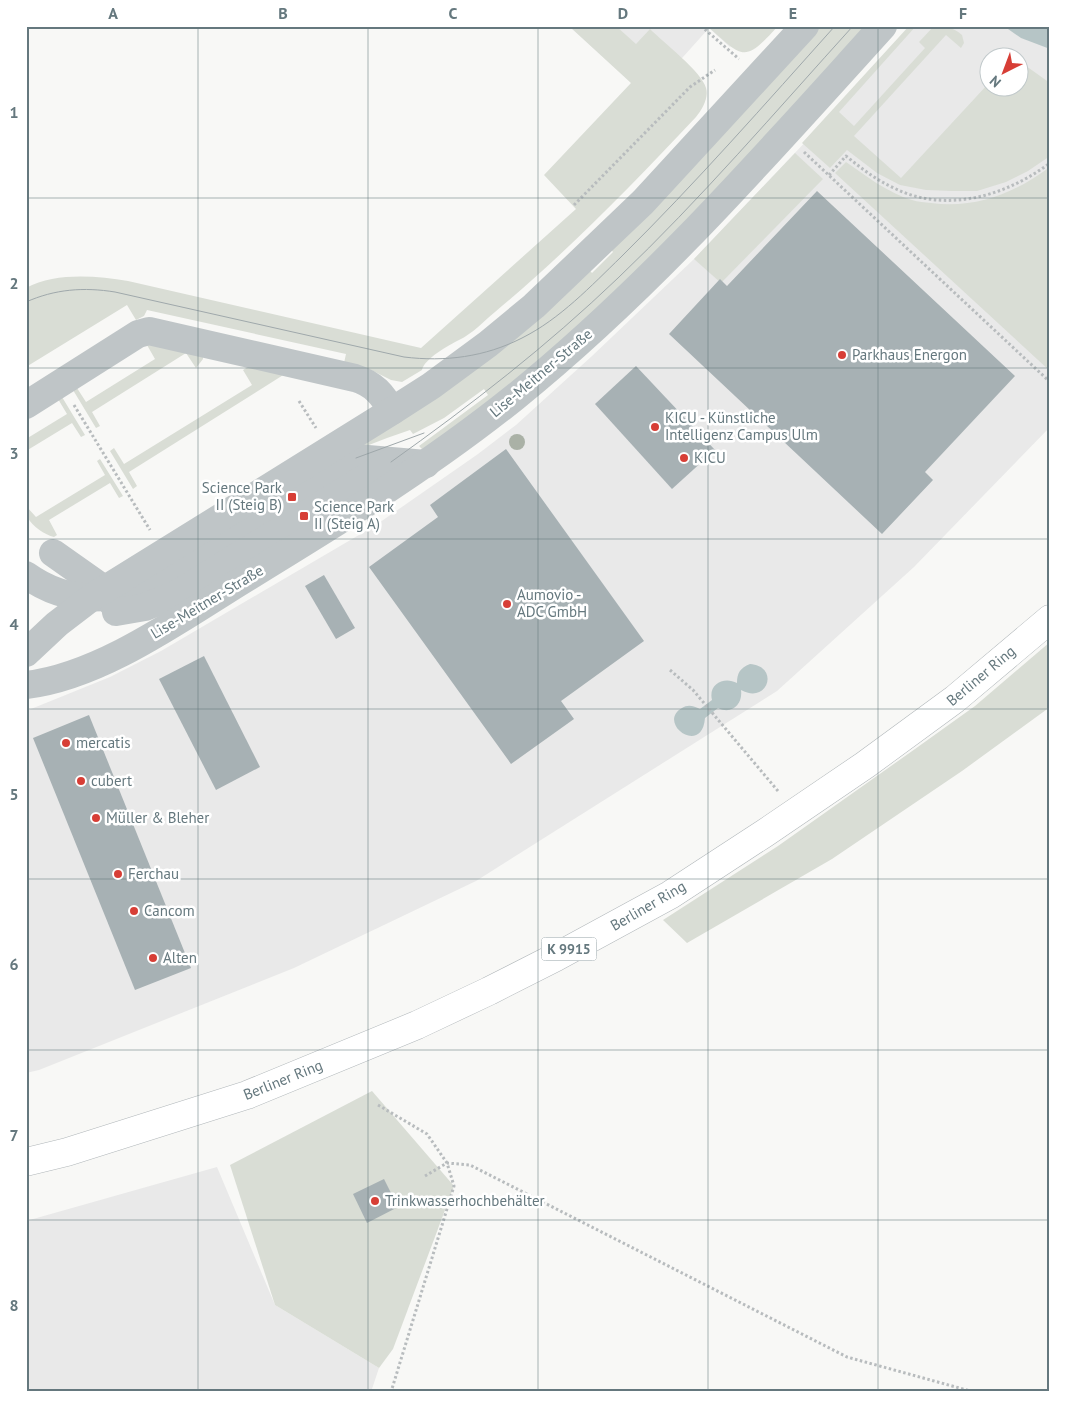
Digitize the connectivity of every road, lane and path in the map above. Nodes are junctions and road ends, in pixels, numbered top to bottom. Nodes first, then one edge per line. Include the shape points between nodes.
1 (701, 26) edge
2 (805, 26) edge
3 (882, 26) edge
4 (743, 60) dead end
5 (715, 70) dead end
6 (802, 150) dead end
7 (1050, 163) edge
8 (829, 175) junction
9 (574, 205) dead end
10 (1050, 382) edge
11 (61, 383) junction
12 (299, 401) dead end
13 (26, 405) edge
14 (392, 410) junction
15 (316, 430) dead end
16 (391, 462) junction
17 (426, 464) junction
18 (151, 531) dead end
19 (53, 553) dead end
20 (26, 575) edge
21 (26, 584) edge
22 (108, 611) junction
23 (1050, 619) edge
24 (26, 653) edge
25 (670, 670) dead end
26 (26, 685) edge
27 (778, 790) dead end
28 (378, 1105) dead end
29 (26, 1162) edge
30 (447, 1163) junction
31 (425, 1176) dead end
32 (391, 1392) edge
33 (974, 1392) edge

1 - 4 path
2 - 14 street, Lise-Meitner-Straße via 666,178 562,280 474,355
3 - 17 street, Lise-Meitner-Straße via 714,211 633,293 516,396
5 - 9 path via 690,87
6 - 8 path
7 - 8 path via 1000,191 978,198 951,200 922,198 895,189 846,156
8 - 10 path
11 - 13 street
11 - 14 street via 138,334 155,332 355,378 375,387
11 - 18 path
12 - 15 path
14 - 22 street, Lise-Meitner-Straße
16 - 17 street
16 - 22 street via 177,594 154,605
16 - 22 street via 356,458
17 - 22 street, Lise-Meitner-Straße via 175,622
19 - 22 street
20 - 22 street via 42,585
21 - 22 street via 51,600
22 - 24 street, Lise-Meitner-Straße via 53,627
22 - 26 street via 75,673
23 - 29 main road, Berliner Ring / K 9915 via 955,699 865,765 670,895 556,957 417,1025 246,1095
25 - 27 path via 694,690
28 - 30 path via 427,1134
30 - 31 path
30 - 32 path via 454,1186
30 - 33 path via 470,1165 847,1357

